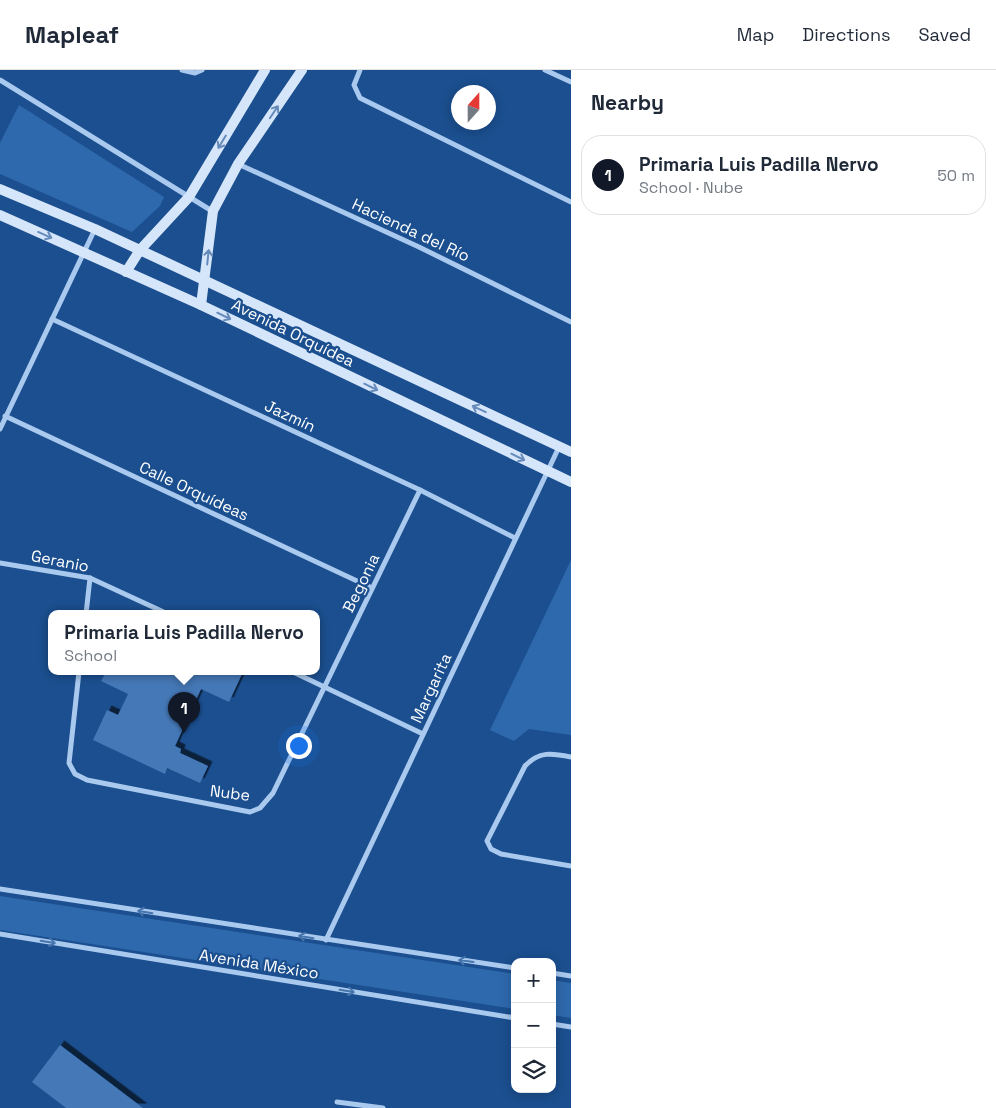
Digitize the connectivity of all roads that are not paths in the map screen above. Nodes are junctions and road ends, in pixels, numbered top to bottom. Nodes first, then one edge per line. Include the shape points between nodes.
1 (182, 70) edge
2 (202, 70) edge
3 (265, 70) edge
4 (302, 70) edge
5 (360, 70) edge
6 (545, 70) edge
7 (0, 80) edge
8 (571, 82) edge
9 (238, 164) junction
10 (0, 189) edge
11 (189, 197) junction
12 (571, 202) edge
13 (212, 211) junction
14 (0, 215) edge
15 (95, 229) junction
16 (140, 250) junction
17 (83, 252) junction
18 (126, 272) junction
19 (205, 280) junction
20 (201, 305) junction
21 (52, 319) junction
22 (571, 322) edge
23 (5, 416) junction
24 (0, 429) edge
25 (560, 447) junction
26 (571, 452) edge
27 (548, 471) junction
28 (571, 482) edge
29 (420, 490) junction
30 (516, 538) junction
31 (0, 562) edge
32 (90, 578) junction
33 (372, 588) junction
34 (86, 610) edge
35 (159, 610) edge
36 (79, 675) edge
37 (300, 675) edge
38 (324, 686) junction
39 (423, 734) junction
40 (571, 757) edge
41 (571, 866) edge
42 (0, 889) edge
43 (0, 934) edge
44 (326, 940) junction
45 (511, 967) edge
46 (556, 974) edge
47 (571, 976) edge
48 (511, 1017) edge
49 (556, 1025) edge
50 (571, 1027) edge
51 (337, 1102) dead end
52 (383, 1108) edge

1 - 2 street via 195,73
3 -> 11 street
9 -> 4 street
5 - 12 street via 354,85 360,98
6 - 8 street
7 - 11 street
9 - 13 street
9 - 22 street, Hacienda del Río via 419,246
10 - 15 street, Avenida Orquídea
11 - 13 street
11 - 16 street
19 -> 13 street
14 -> 17 street, Avenida Orquídea
15 - 16 street, Avenida Orquídea
15 - 17 street
16 - 18 street
16 - 19 street, Avenida Orquídea
17 - 18 street, Avenida Orquídea
17 - 21 street
18 - 20 street, Avenida Orquídea
19 - 20 street
25 -> 19 street, Avenida Orquídea
20 -> 27 street, Avenida Orquídea
21 - 23 street
21 - 29 street, Jazmín
23 - 24 street
23 - 33 street, Calle Orquídeas
25 - 26 street, Avenida Orquídea
25 - 27 street, Margarita
27 - 28 street, Avenida Orquídea
27 - 30 street, Margarita
29 - 30 street, Jazmín
29 - 33 street, Begonia
30 - 39 street, Margarita
31 - 32 street, Geranio
32 - 34 street
32 - 35 street, Geranio
33 - 38 street, Begonia
36 - 38 street, Nube via 69,763 74,774 87,780 250,812 260,808 273,793
37 - 38 street
38 - 39 street
39 - 44 street, Margarita
40 - 41 street via 543,754 530,760 487,841 491,849 501,854
44 -> 42 street, Avenida México
43 -> 48 street, Avenida México
45 -> 44 street, Avenida México
46 - 47 street
49 - 50 street
51 - 52 street

